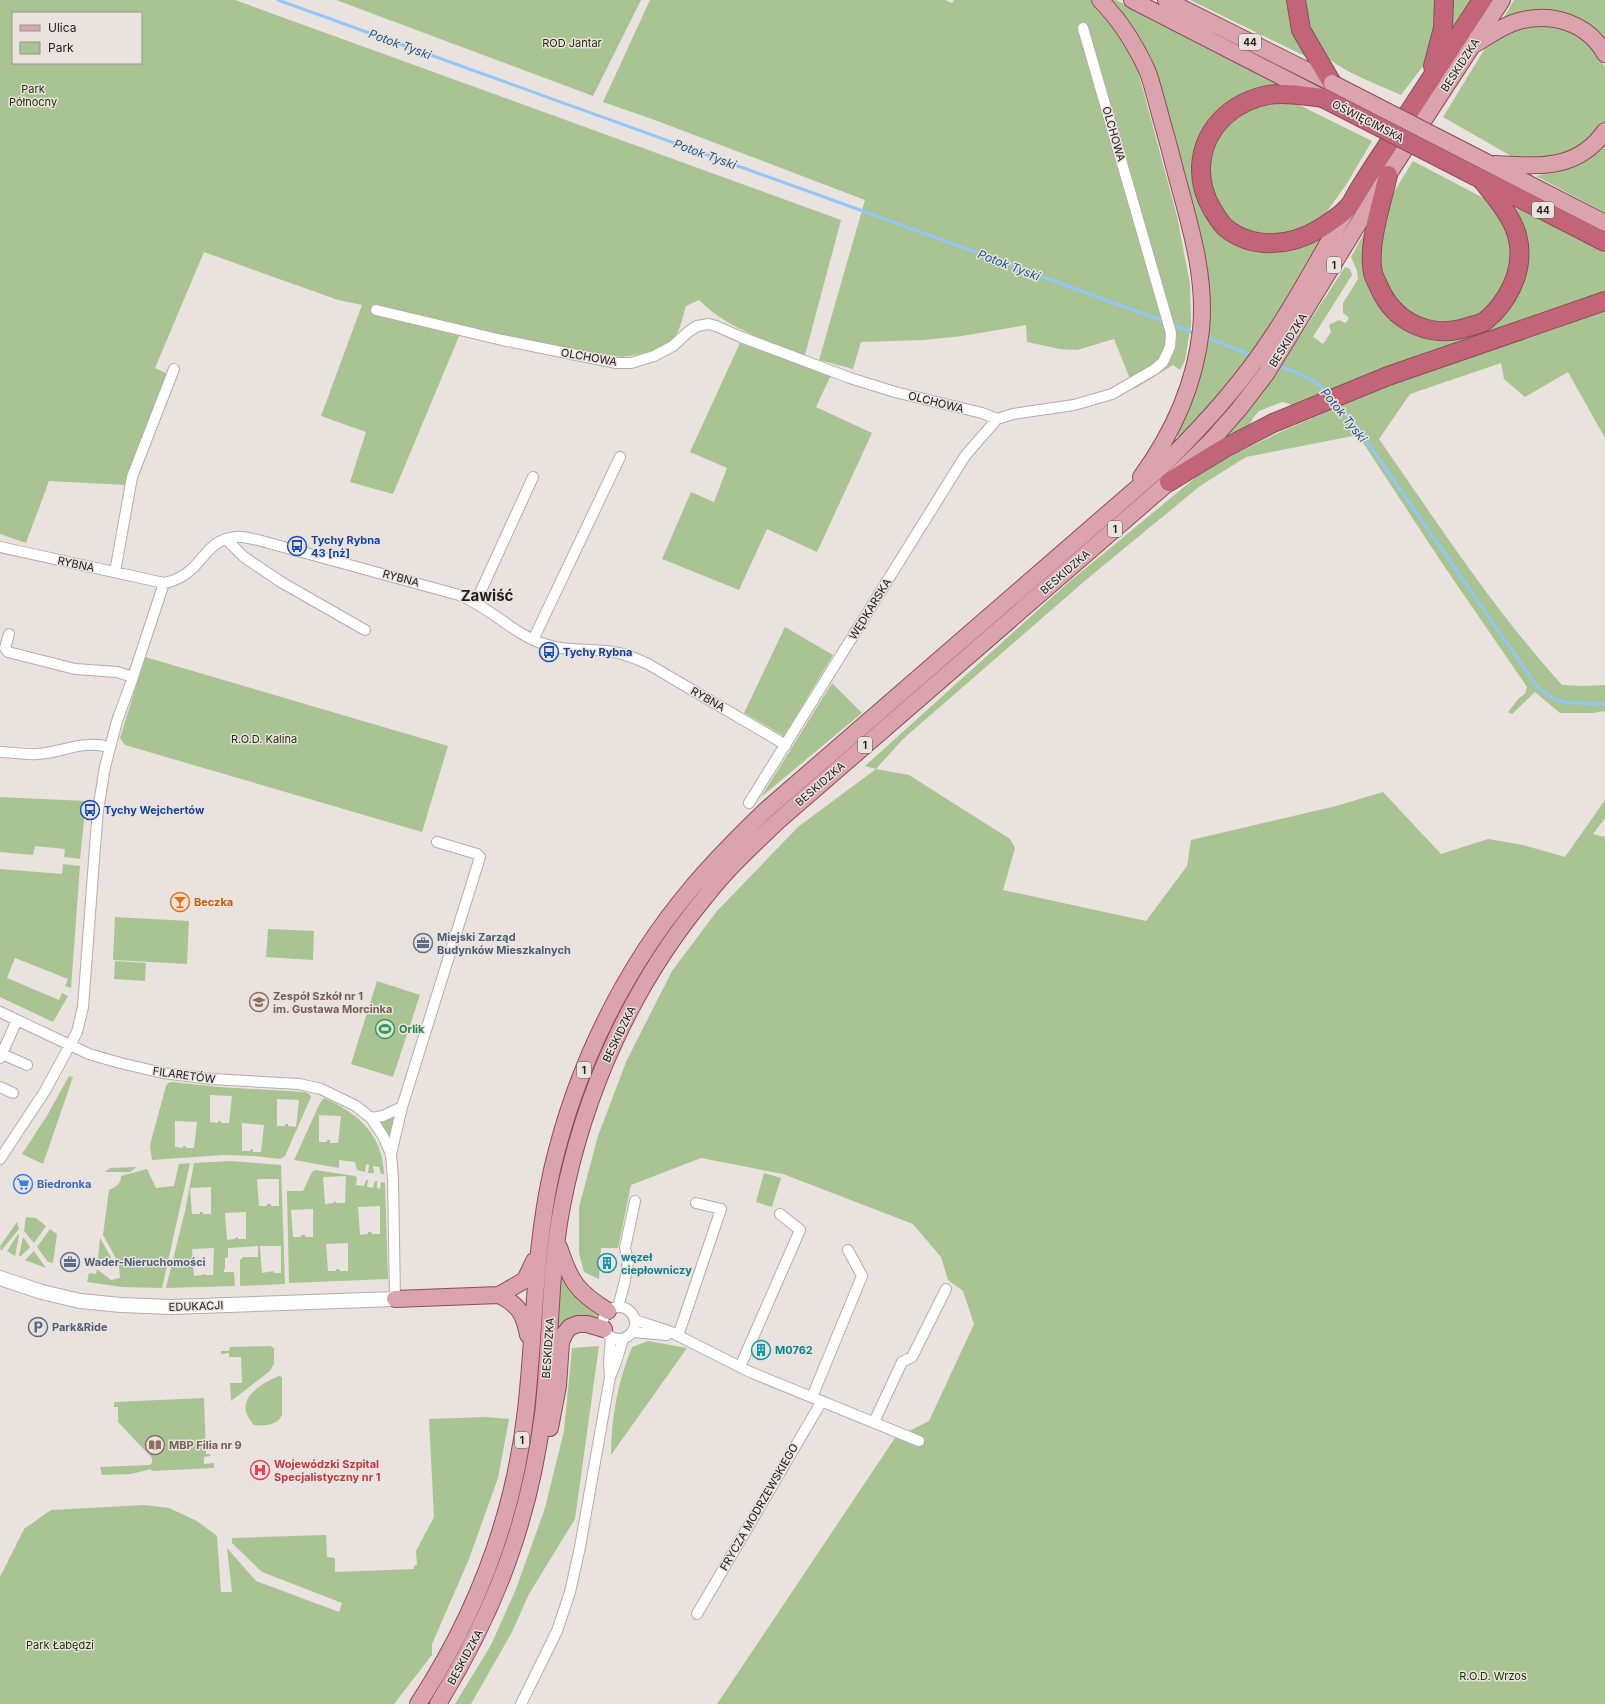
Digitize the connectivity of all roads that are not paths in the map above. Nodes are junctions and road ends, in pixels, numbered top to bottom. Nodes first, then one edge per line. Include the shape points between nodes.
1 (1100, 0) edge
2 (1132, 0) edge
3 (1166, 0) edge
4 (1296, 0) edge
5 (1444, 0) edge
6 (1482, 0) edge
7 (1502, 0) edge
8 (1084, 28) dead end
9 (1472, 46) junction
10 (1605, 54) edge
11 (1429, 82) junction
12 (1327, 91) junction
13 (1605, 131) edge
14 (1486, 171) junction
15 (1388, 175) junction
16 (1348, 207) junction
17 (1605, 223) edge
18 (1605, 242) edge
19 (1605, 301) edge
20 (376, 310) dead end
21 (174, 369) dead end
22 (997, 419) junction
23 (620, 456) dead end
24 (533, 477) dead end
25 (1169, 482) junction
26 (1122, 501) junction
27 (226, 539) junction
28 (0, 547) edge
29 (114, 572) junction
30 (164, 584) junction
31 (474, 601) junction
32 (365, 630) dead end
33 (9, 634) dead end
34 (534, 640) junction
35 (133, 677) junction
36 (786, 745) junction
37 (110, 747) junction
38 (0, 752) edge
39 (749, 803) dead end
40 (437, 842) dead end
41 (0, 1012) edge
42 (17, 1020) junction
43 (70, 1045) junction
44 (1, 1056) edge
45 (27, 1065) dead end
46 (0, 1087) edge
47 (14, 1093) dead end
48 (402, 1107) junction
49 (371, 1118) junction
50 (391, 1154) junction
51 (0, 1159) edge
52 (635, 1201) dead end
53 (696, 1204) dead end
54 (780, 1214) dead end
55 (540, 1240) junction
56 (557, 1240) junction
57 (848, 1250) dead end
58 (0, 1278) edge
59 (625, 1281) junction
60 (946, 1288) dead end
61 (499, 1295) junction
62 (395, 1299) junction
63 (613, 1309) junction
64 (628, 1310) junction
65 (635, 1320) junction
66 (633, 1332) junction
67 (608, 1333) junction
68 (678, 1336) junction
69 (623, 1339) junction
70 (531, 1351) junction
71 (740, 1367) junction
72 (610, 1377) junction
73 (817, 1399) junction
74 (874, 1422) junction
75 (919, 1441) dead end
76 (536, 1459) junction
77 (697, 1614) dead end
78 (418, 1704) edge
79 (438, 1704) edge
80 (521, 1704) edge

1 - 26 main road via 1113,13 1131,39 1148,71 1198,259 1202,293 1197,358 1182,408 1153,460
2 - 12 main road, OŚWIĘCIMSKA / 44
3 - 12 main road, OŚWIĘCIMSKA / 44
4 - 12 highway via 1301,30
5 - 11 highway via 1443,28
6 - 11 highway, BESKIDZKA / 1
7 - 9 main road, BESKIDZKA / 1
8 - 22 street, OLCHOWA via 1171,333 1170,347 1163,362 1155,369 1112,394 1074,405 1013,414
9 - 10 main road via 1519,21 1551,18 1564,20 1578,27 1597,42
9 - 15 main road, BESKIDZKA / 1
11 - 16 highway, BESKIDZKA / 1
12 - 14 highway, OŚWIĘCIMSKA / 44, bridge
12 - 16 highway via 1268,95 1246,102 1230,111 1208,137 1202,154 1202,188 1217,217 1226,228 1244,238 1263,243 1285,243 1299,239 1327,224
13 - 14 main road via 1597,143 1575,158 1560,164
14 - 15 highway via 1517,236 1517,274 1504,302 1486,321 1446,332 1421,328 1403,319 1384,300 1373,273 1372,249
14 - 17 main road, OŚWIĘCIMSKA / 44
14 - 18 highway, OŚWIĘCIMSKA / 44
15 - 25 main road, BESKIDZKA / 1 via 1266,374 1240,409
16 - 26 main road, BESKIDZKA / 1 via 1266,346 1250,367 1199,430 1159,470
19 - 25 highway via 1346,393 1251,433
20 - 22 street, OLCHOWA via 502,340 616,363 631,363 654,356 673,346 697,326 709,324 850,378
21 - 29 street via 132,477
22 - 36 street, WĘDKARSKA via 965,456
23 - 34 street
24 - 31 street
25 - 56 main road, BESKIDZKA / 1 via 777,822 734,863 706,895 649,976 608,1055 579,1135
26 - 55 main road, BESKIDZKA / 1 via 766,810 693,886 634,968 592,1049 576,1089 552,1169
27 - 30 street, RYBNA via 210,547 193,568 174,581
27 - 31 street, RYBNA via 238,537 258,540 444,590
27 - 32 street via 244,557 281,582
28 - 29 street, RYBNA
29 - 30 street, RYBNA
30 - 35 street
31 - 34 street, RYBNA
33 - 35 street via 5,648 8,652 75,669 117,672
34 - 36 street, RYBNA via 552,646 615,652 639,660
35 - 37 street
36 - 39 street, WĘDKARSKA
37 - 38 street via 84,744 37,754
37 - 43 street via 98,810 84,1007
40 - 48 street, FILARETÓW via 480,857
41 - 42 street, FILARETÓW
42 - 43 street, FILARETÓW
42 - 44 street
43 - 49 street, FILARETÓW via 89,1054 164,1073 212,1079 299,1084 321,1089 356,1106
43 - 51 street via 45,1091
44 - 45 street
46 - 47 street
48 - 49 street via 383,1116
48 - 50 street, FILARETÓW
49 - 50 street, FILARETÓW
50 - 62 street, FILARETÓW via 394,1179
52 - 59 street via 625,1248 628,1261
53 - 68 street via 722,1209
54 - 71 street via 800,1230
55 - 61 main road via 533,1265 525,1280
55 - 70 main road, BESKIDZKA / 1
56 - 63 main road via 564,1264 574,1284 588,1298
56 - 76 main road, BESKIDZKA / 1 via 543,1413
57 - 73 street, FRYCZA MODRZEWSKIEGO via 862,1276
58 - 62 street, EDUKACJI via 80,1301 121,1305 170,1307
59 - 63 street
59 - 64 street
60 - 74 street via 912,1356 902,1362
61 - 62 main road
61 - 70 main road via 518,1307 525,1319
63 - 64 street
63 - 67 street via 604,1319
64 - 65 street
65 - 66 street
65 - 68 street
66 - 68 street
66 - 69 street
67 - 69 street
67 - 72 street
67 - 76 main road via 587,1324 578,1324 570,1327 565,1333 561,1342 553,1415 547,1438
68 - 71 street
69 - 72 street
70 - 78 main road, BESKIDZKA / 1 via 519,1457 491,1562 461,1630
71 - 73 street
72 - 80 street via 570,1592 557,1631
73 - 74 street
73 - 77 street, FRYCZA MODRZEWSKIEGO
74 - 75 street
76 - 79 main road, BESKIDZKA / 1 via 528,1496 506,1568 476,1639

